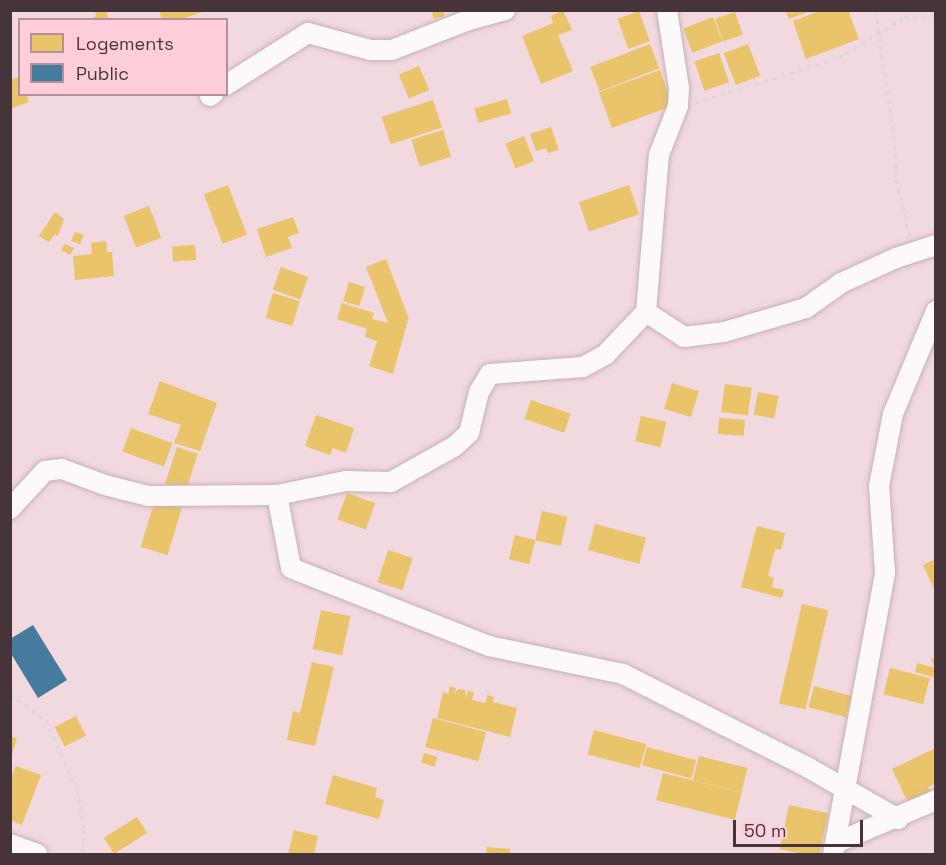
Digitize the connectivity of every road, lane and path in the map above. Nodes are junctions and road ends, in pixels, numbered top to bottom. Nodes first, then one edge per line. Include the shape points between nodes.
1 (505, 10) edge
2 (667, 10) edge
3 (874, 10) edge
4 (936, 16) edge
5 (880, 30) junction
6 (228, 85) edge
7 (678, 106) junction
8 (936, 245) edge
9 (914, 252) junction
10 (936, 311) edge
11 (646, 312) junction
12 (278, 495) junction
13 (10, 509) edge
14 (10, 694) edge
15 (847, 790) junction
16 (936, 800) edge
17 (898, 819) junction
18 (10, 844) edge
19 (835, 848) edge
20 (38, 855) edge
21 (83, 855) edge

1 - 6 street via 392,50 361,48 308,33
2 - 7 street via 679,88
3 - 5 path
4 - 5 path via 904,17
5 - 7 path via 838,58 720,98
5 - 9 path via 896,179
7 - 11 street via 659,155
8 - 9 street
9 - 11 street via 841,284 806,308 724,332 684,337
10 - 15 street via 893,414 879,486 885,573
11 - 12 street via 606,354 583,367 490,374 479,392 468,433 455,446 391,482 346,481
12 - 13 street via 148,496 62,469 45,471
12 - 15 street via 291,568 489,646 623,674
14 - 21 path via 46,720 77,789 84,829
15 - 17 street
15 - 19 street
16 - 17 street
17 - 19 street
18 - 20 street

